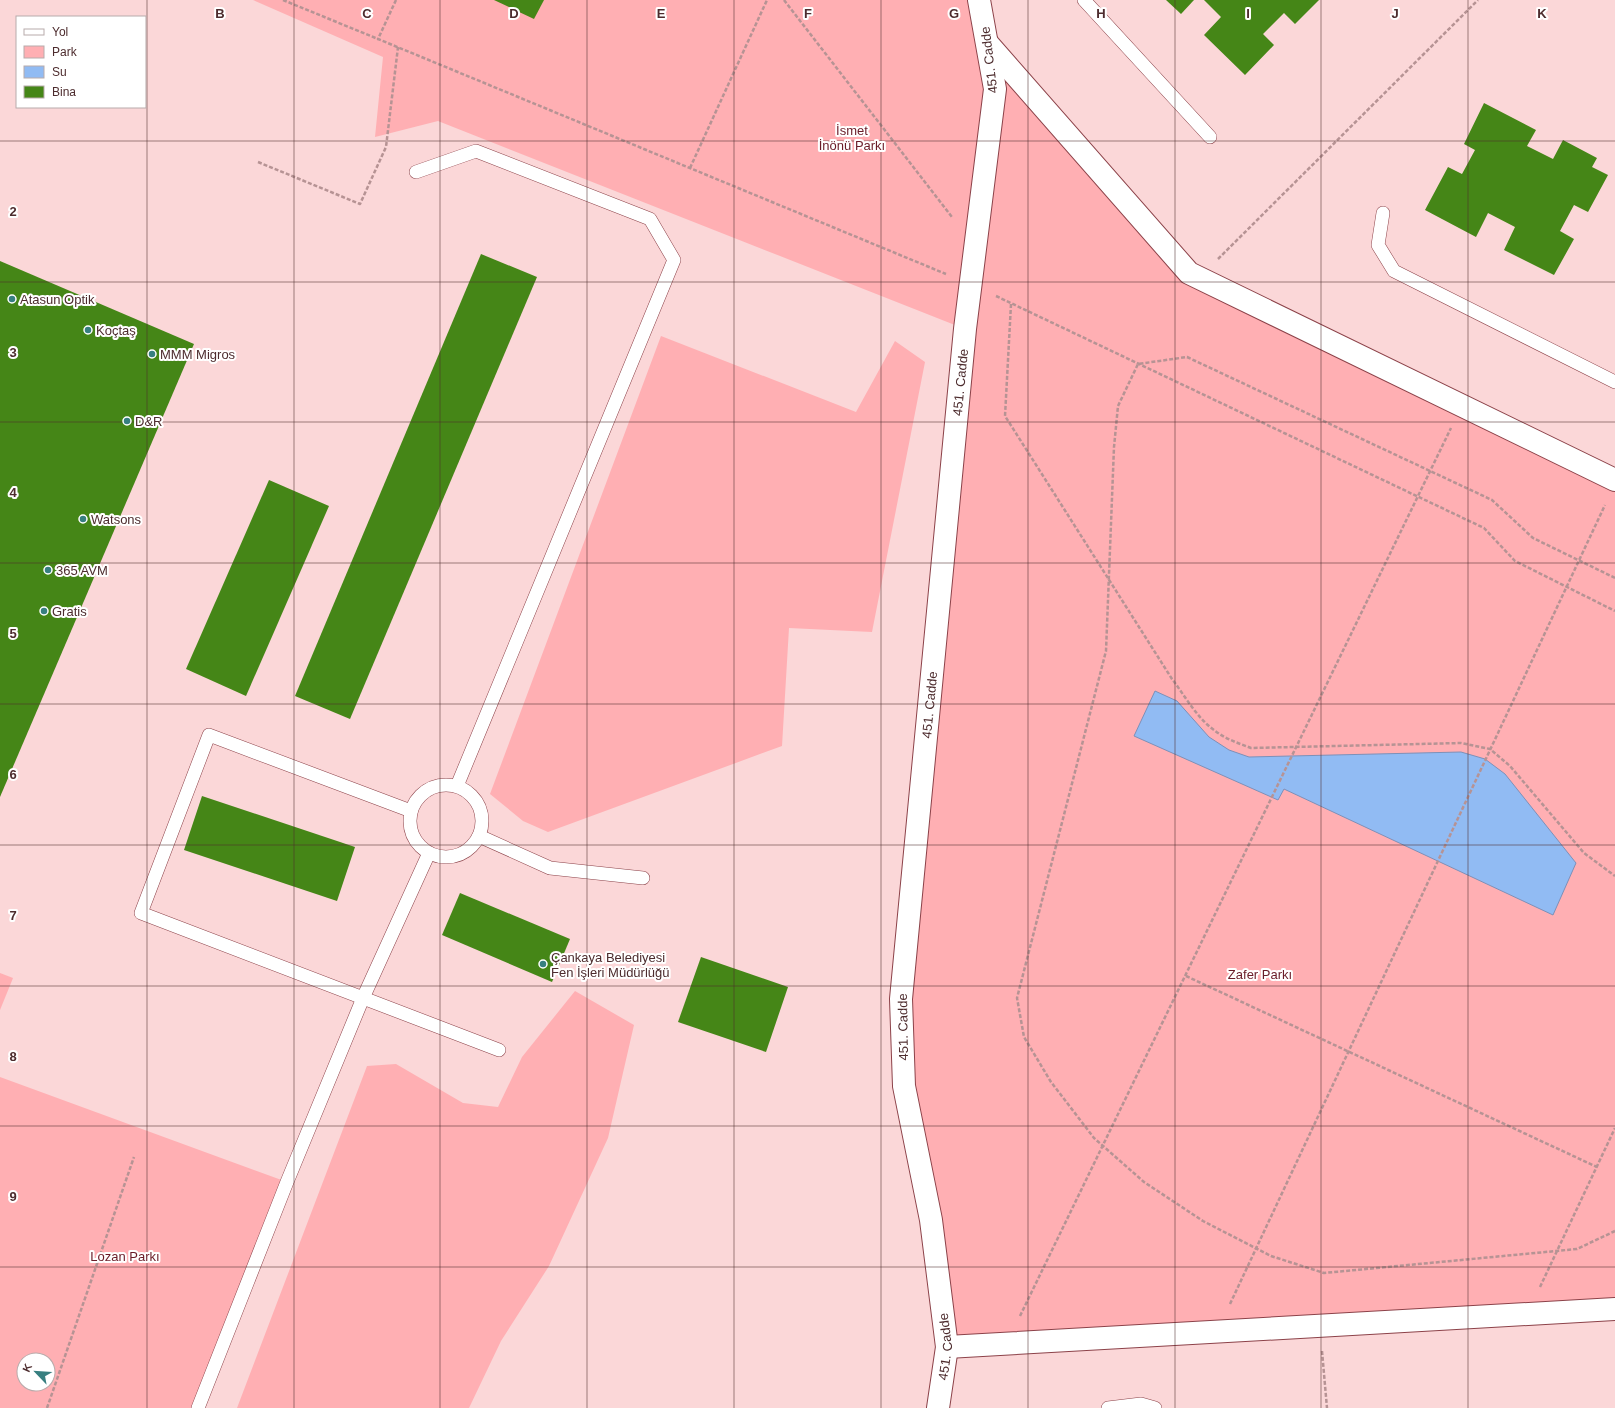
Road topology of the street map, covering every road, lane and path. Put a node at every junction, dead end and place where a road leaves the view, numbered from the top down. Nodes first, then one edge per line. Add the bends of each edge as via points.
1 (283, 0) edge
2 (396, 0) edge
3 (767, 0) edge
4 (784, 0) edge
5 (980, 0) edge
6 (1084, 0) edge
7 (1478, 0) edge
8 (378, 39) junction
9 (988, 44) junction
10 (398, 47) junction
11 (1210, 137) dead end
12 (258, 162) dead end
13 (690, 168) junction
14 (416, 172) dead end
15 (1383, 212) dead end
16 (976, 247) junction
17 (1200, 278) junction
18 (971, 284) junction
19 (1012, 304) junction
20 (1138, 364) junction
21 (1615, 382) edge
22 (1463, 406) junction
23 (1430, 471) junction
24 (1615, 480) edge
25 (1418, 497) junction
26 (1605, 504) dead end
27 (1578, 561) junction
28 (1615, 578) edge
29 (1109, 579) junction
30 (1566, 587) junction
31 (1615, 611) edge
32 (1297, 747) junction
33 (1490, 748) junction
34 (457, 786) junction
35 (411, 811) junction
36 (479, 836) junction
37 (429, 853) junction
38 (1615, 876) edge
39 (643, 878) dead end
40 (1186, 976) junction
41 (363, 998) junction
42 (499, 1050) dead end
43 (1348, 1051) junction
44 (1615, 1128) edge
45 (1103, 1146) junction
46 (134, 1157) dead end
47 (1597, 1167) junction
48 (1615, 1231) edge
49 (1256, 1249) junction
50 (1557, 1251) junction
51 (1615, 1309) edge
52 (1527, 1314) junction
53 (1320, 1326) junction
54 (1217, 1332) junction
55 (1007, 1344) junction
56 (948, 1347) junction
57 (47, 1408) edge
58 (198, 1408) edge
59 (938, 1408) edge
60 (1108, 1408) edge
61 (1155, 1408) edge
62 (1327, 1408) edge

1 - 8 path
2 - 8 path
3 - 13 path
4 - 16 path
5 - 9 street, 451. Cadde
6 - 11 lane
7 - 17 path
8 - 10 path
9 - 16 street, 451. Cadde via 995,89
9 - 17 street via 1189,273
10 - 12 path via 386,147 360,204
10 - 13 path
13 - 18 path
14 - 34 lane via 476,151 650,219 674,260
15 - 21 lane via 1378,245 1394,271
16 - 18 street, 451. Cadde
17 - 22 street
18 - 19 path
18 - 56 street, 451. Cadde via 901,999 904,1086 931,1220
19 - 20 path
19 - 29 path via 1005,416
20 - 23 path via 1187,357
20 - 25 path
20 - 29 path via 1118,406
22 - 23 path
22 - 24 street
23 - 25 path
23 - 27 path via 1492,500 1532,538
25 - 30 path via 1484,528 1515,561
25 - 32 path
26 - 27 path
27 - 28 path
27 - 30 path
29 - 32 path via 1172,679 1213,730 1251,748
29 - 45 path via 1106,651 1017,998 1024,1037 1051,1082
30 - 31 path
30 - 33 path
32 - 33 path via 1461,742
32 - 40 path
33 - 38 path via 1510,766 1584,853
33 - 43 path
34 - 35 lane via 446,784 426,790
34 - 36 lane via 467,790 480,808 483,819
35 - 37 lane via 410,828 414,838
35 - 41 lane via 209,735 141,913
36 - 37 lane via 470,848 461,854 450,857
36 - 39 lane via 550,868
37 - 41 lane
40 - 43 path
40 - 45 path
41 - 42 lane
41 - 58 lane
43 - 47 path
43 - 49 path
44 - 47 path
45 - 49 path via 1144,1182 1203,1222
45 - 55 path
46 - 57 path
47 - 50 path
48 - 50 path via 1577,1249
49 - 50 path via 1324,1273
49 - 54 path
50 - 52 path
51 - 52 street
52 - 53 street
53 - 54 street
53 - 62 path
54 - 55 street
55 - 56 street
56 - 59 street, 451. Cadde
60 - 61 lane via 1140,1404

